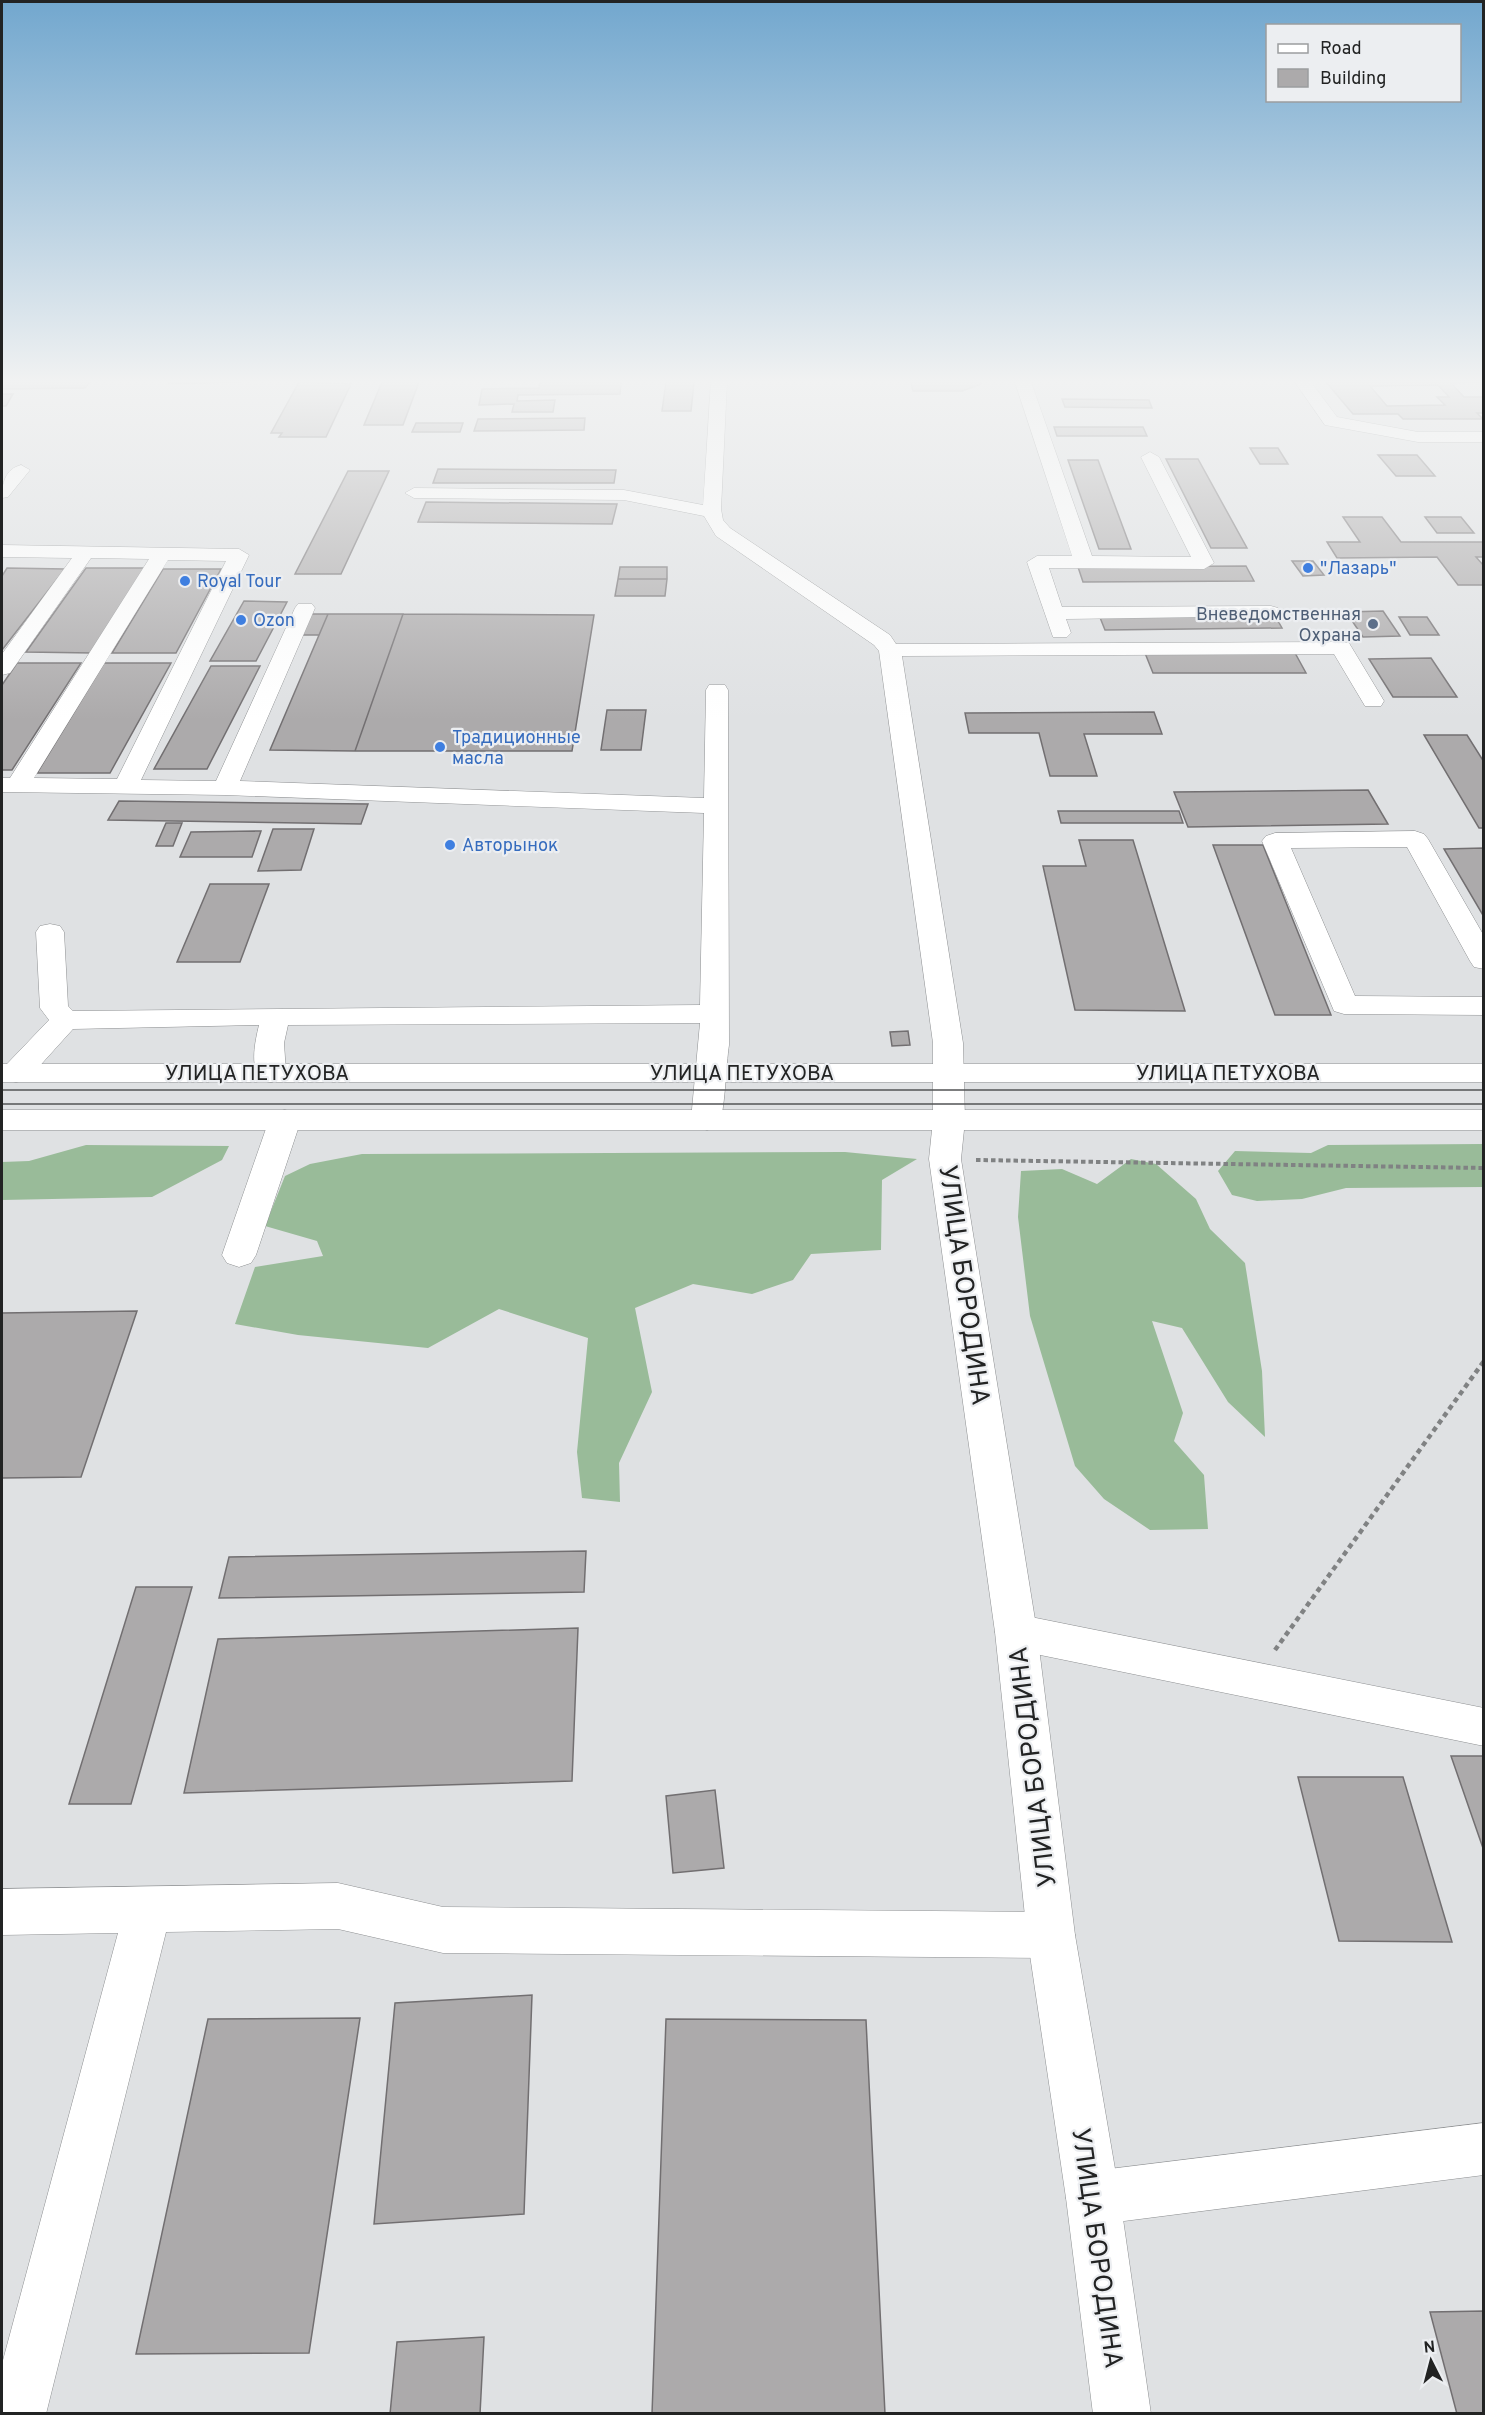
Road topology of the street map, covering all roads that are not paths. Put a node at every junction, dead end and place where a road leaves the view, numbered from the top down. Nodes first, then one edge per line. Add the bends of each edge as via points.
1 (592, 495) edge
2 (714, 495) edge
3 (1061, 495) edge
4 (1169, 495) edge
5 (713, 512) junction
6 (2, 551) edge
7 (86, 552) junction
8 (162, 554) junction
9 (1084, 562) junction
10 (305, 608) dead end
11 (1271, 612) dead end
12 (1053, 613) junction
13 (890, 650) junction
14 (1065, 650) junction
15 (2, 668) edge
16 (717, 690) dead end
17 (1373, 701) dead end
18 (10, 785) edge
19 (126, 786) junction
20 (225, 788) junction
21 (716, 806) junction
22 (50, 932) dead end
23 (1484, 961) edge
24 (1484, 1006) edge
25 (714, 1014) junction
26 (276, 1016) junction
27 (65, 1020) junction
28 (709, 1072) junction
29 (947, 1072) junction
30 (9, 1073) edge
31 (271, 1073) junction
32 (1484, 1073) edge
33 (2, 1120) edge
34 (285, 1120) junction
35 (707, 1120) junction
36 (1484, 1120) edge
37 (947, 1140) junction
38 (239, 1255) dead end
39 (1016, 1632) junction
40 (1484, 1727) edge
41 (148, 1909) junction
42 (2, 1912) edge
43 (1051, 1935) junction
44 (1484, 2149) edge
45 (1093, 2198) junction
46 (17, 2414) edge
47 (1122, 2414) edge

1 - 5 main road via 624,495
2 - 5 main road
3 - 9 main road
4 - 9 main road via 1204,562
5 - 13 main road via 723,532 882,640
6 - 7 main road
7 - 8 main road
7 - 15 main road
8 - 18 main road
8 - 19 main road via 239,555
9 - 12 main road via 1037,561
10 - 20 main road
11 - 12 main road
12 - 14 main road
13 - 14 main road
13 - 29 main road, УЛИЦА БОРОДИНА via 948,1043
14 - 17 main road via 1341,648
16 - 21 main road
18 - 19 main road
19 - 20 main road
20 - 21 main road
21 - 25 main road
22 - 27 main road via 54,1008
23 - 24 main road via 1415,839 1275,841 1344,1005
25 - 26 main road
25 - 28 main road
26 - 27 main road
26 - 31 main road via 269,1043
27 - 30 main road
28 - 29 main road, УЛИЦА ПЕТУХОВА
28 - 31 main road, УЛИЦА ПЕТУХОВА
28 - 35 main road
29 - 32 main road, УЛИЦА ПЕТУХОВА
29 - 37 main road, УЛИЦА БОРОДИНА
30 - 31 main road, УЛИЦА ПЕТУХОВА
33 - 34 main road
34 - 35 main road
34 - 38 main road
35 - 37 main road
36 - 37 main road
37 - 39 main road, УЛИЦА БОРОДИНА
39 - 40 main road
39 - 43 main road, УЛИЦА БОРОДИНА
41 - 42 main road
41 - 43 main road via 338,1906 443,1930
41 - 46 main road
43 - 45 main road, УЛИЦА БОРОДИНА
44 - 45 main road
45 - 47 main road, УЛИЦА БОРОДИНА

